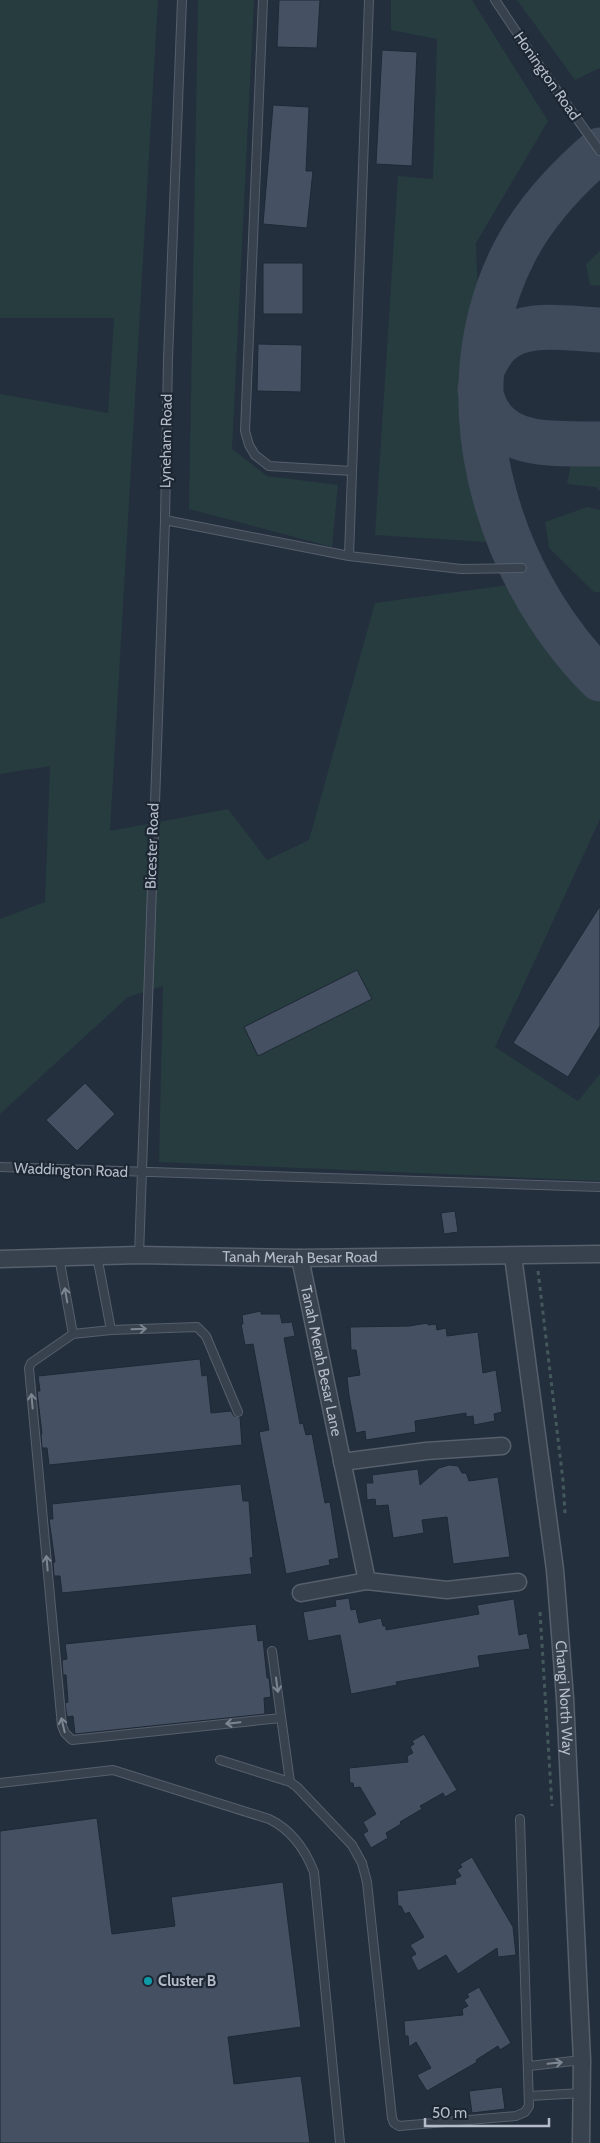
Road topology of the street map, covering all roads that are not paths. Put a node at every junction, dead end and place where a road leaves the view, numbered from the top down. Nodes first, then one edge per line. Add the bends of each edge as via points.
1 (182, 0) edge
2 (262, 0) edge
3 (369, 0) edge
4 (496, 0) edge
5 (600, 150) edge
6 (352, 470) junction
7 (164, 520) junction
8 (349, 556) junction
9 (522, 568) dead end
10 (0, 1167) edge
11 (141, 1173) junction
12 (600, 1187) edge
13 (600, 1254) edge
14 (139, 1255) junction
15 (97, 1256) junction
16 (513, 1256) junction
17 (60, 1257) junction
18 (300, 1258) junction
19 (0, 1259) edge
20 (111, 1330) junction
21 (73, 1334) junction
22 (238, 1412) dead end
23 (502, 1446) dead end
24 (342, 1462) junction
25 (367, 1581) junction
26 (518, 1582) dead end
27 (301, 1593) dead end
28 (272, 1651) dead end
29 (281, 1718) junction
30 (220, 1760) dead end
31 (290, 1782) junction
32 (0, 1783) edge
33 (520, 1819) dead end
34 (582, 2060) junction
35 (529, 2066) junction
36 (582, 2093) junction
37 (530, 2096) junction
38 (340, 2143) edge
39 (582, 2143) edge

1 - 7 lane, Lyneham Road
2 - 6 lane via 245,431 255,455 269,466
3 - 6 lane
4 - 5 lane, Honington Road
6 - 8 lane
7 - 8 lane
7 - 11 lane, Bicester Road
8 - 9 lane via 461,569
10 - 11 lane, Waddington Road
11 - 12 lane, Waddington Road
11 - 14 lane, Bicester Road
13 - 16 street, Tanah Merah Besar Road
14 - 15 street, Tanah Merah Besar Road
14 - 18 street, Tanah Merah Besar Road
15 - 17 street, Tanah Merah Besar Road
15 - 20 lane
16 - 18 street, Tanah Merah Besar Road
16 - 34 street, Changi North Way via 556,1570
17 - 19 street, Tanah Merah Besar Road
21 -> 17 lane
18 - 24 street, Tanah Merah Besar Lane
20 - 21 lane
20 -> 22 lane via 197,1327 206,1336
29 -> 21 lane via 72,1740 65,1733 29,1368 35,1359
23 - 24 street
24 - 25 street, Tanah Merah Besar Lane
25 - 26 street via 447,1590
25 - 27 street
28 -> 29 lane
29 - 31 lane
30 - 31 lane
31 - 37 lane via 352,1845 362,1864 367,1882 394,2123 399,2126 516,2116 525,2112
32 - 38 lane via 113,1770 269,1818 284,1826 308,1856 314,1872
33 - 35 lane
35 -> 34 lane
34 - 36 street, Changi North Way
35 - 37 lane
36 - 37 lane
36 - 39 street, Changi North Way

